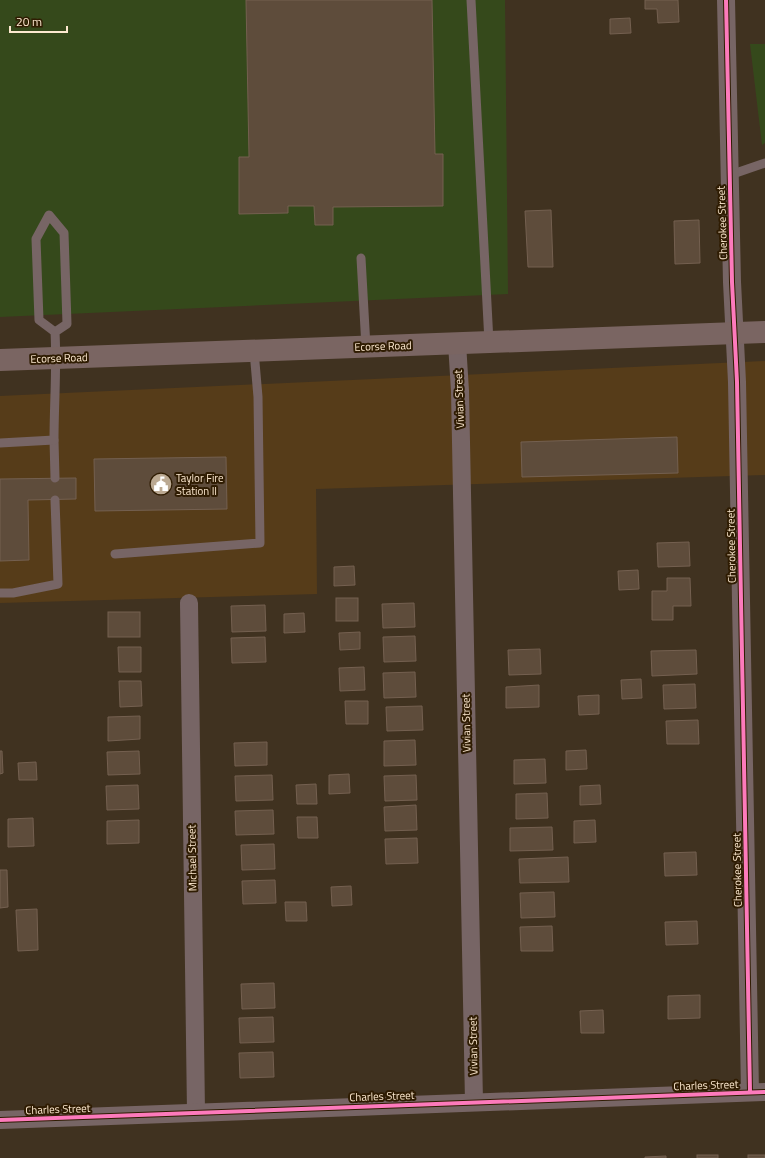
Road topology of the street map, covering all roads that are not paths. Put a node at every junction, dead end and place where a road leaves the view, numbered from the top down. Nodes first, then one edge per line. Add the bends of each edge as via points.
1 (471, 0) edge
2 (726, 0) edge
3 (765, 163) edge
4 (730, 175) junction
5 (361, 258) dead end
6 (55, 332) junction
7 (765, 332) edge
8 (735, 334) junction
9 (489, 342) junction
10 (457, 343) junction
11 (366, 347) junction
12 (254, 351) junction
13 (56, 358) junction
14 (0, 360) edge
15 (54, 440) junction
16 (0, 443) edge
17 (55, 478) dead end
18 (56, 500) dead end
19 (115, 554) dead end
20 (0, 593) edge
21 (189, 603) dead end
22 (758, 1092) edge
23 (474, 1102) junction
24 (196, 1112) junction
25 (0, 1120) edge

1 - 9 lane
2 - 4 street, Cherokee Street
3 - 4 lane
4 - 8 street, Cherokee Street
5 - 11 lane
6 - 6 lane via 67,324 64,233 49,215 36,239 39,320
6 - 13 lane
7 - 8 main road, Ecorse Road
8 - 9 main road, Ecorse Road
8 - 22 street, Cherokee Street
9 - 10 main road, Ecorse Road
10 - 11 main road, Ecorse Road
10 - 23 street, Vivian Street
11 - 12 main road, Ecorse Road
12 - 13 main road, Ecorse Road
12 - 19 lane via 258,397 260,543
13 - 14 main road, Ecorse Road
13 - 15 lane
15 - 16 lane
15 - 17 lane
18 - 20 lane via 58,584
21 - 24 street, Michael Street
22 - 23 street, Charles Street
23 - 24 street, Charles Street
24 - 25 street, Charles Street

